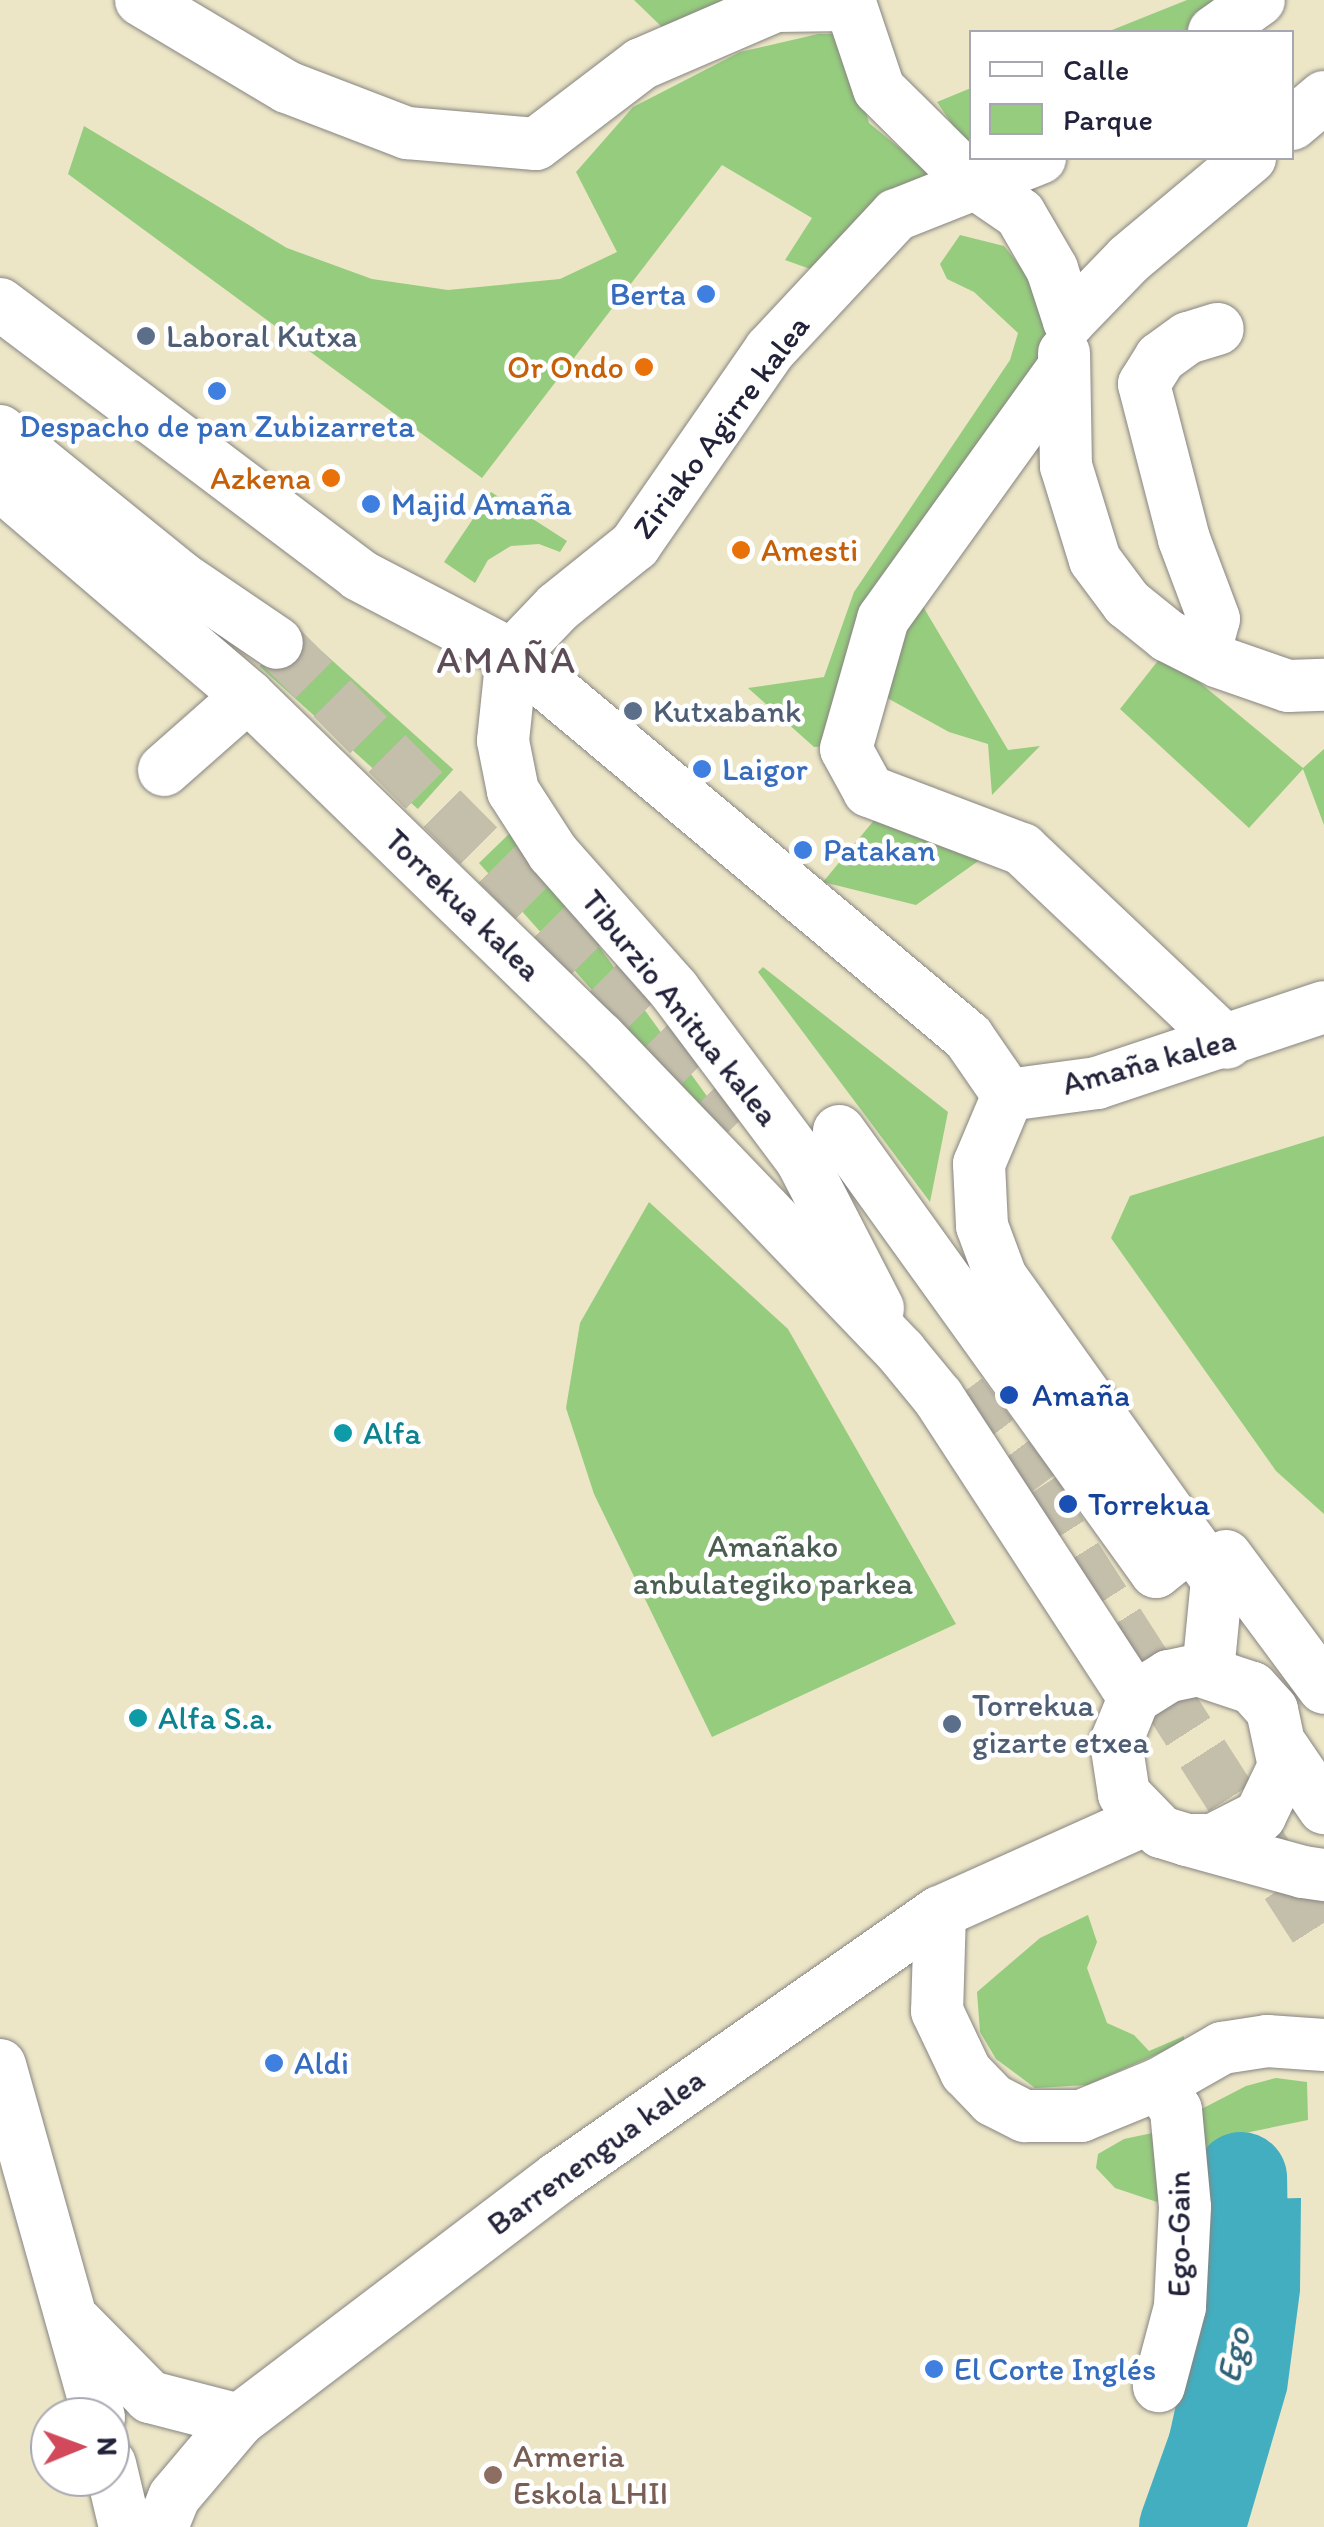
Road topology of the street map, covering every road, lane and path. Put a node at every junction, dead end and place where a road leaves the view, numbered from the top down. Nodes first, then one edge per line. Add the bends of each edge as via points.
1 (141, 0) edge
2 (1259, 0) edge
3 (849, 2) edge
4 (1217, 30) edge
5 (1324, 97) edge
6 (1294, 122) edge
7 (1037, 160) edge
8 (1248, 160) edge
9 (972, 181) junction
10 (0, 304) edge
11 (1218, 329) dead end
12 (1067, 344) junction
13 (0, 430) edge
14 (0, 484) edge
15 (277, 643) tunnel mouth
16 (1205, 652) junction
17 (512, 655) junction
18 (1324, 685) edge
19 (248, 696) junction
20 (164, 770) dead end
21 (1324, 1007) edge
22 (1226, 1043) junction
23 (1008, 1095) junction
24 (839, 1131) dead end
25 (900, 1352) junction
26 (1209, 1550) junction
27 (1208, 1672) junction
28 (1324, 1688) edge
29 (1134, 1698) junction
30 (1283, 1748) junction
31 (1324, 1808) edge
32 (1166, 1830) junction
33 (1324, 1875) edge
34 (940, 1912) junction
35 (1303, 2050) edge
36 (0, 2065) edge
37 (1168, 2097) junction
38 (76, 2322) junction
39 (1159, 2386) dead end
40 (94, 2397) edge
41 (239, 2420) junction
42 (118, 2497) edge
43 (126, 2527) edge
44 (162, 2527) edge

1 - 3 street via 288,87 407,132 536,144 641,64 775,6
2 - 4 street
3 - 9 street via 879,89
5 - 6 street
7 - 9 street, Ziriako Agirre kalea
8 - 12 street via 1129,259
9 - 12 street via 1020,214 1052,269
9 - 17 street, Ziriako Agirre kalea via 896,214 770,350 635,545 558,607
10 - 17 street via 359,575
11 - 16 street via 1188,338 1160,358 1144,384 1184,539 1214,619
12 - 16 street via 1066,466 1095,560 1127,602 1168,636
12 - 22 street via 884,620 846,749 869,791 1022,849
13 - 15 street via 180,577
14 - 19 street, Torrekua kalea
16 - 18 street via 1288,686
17 - 23 street via 968,1037
17 - 25 street, Tiburzio Anitua kalea via 503,741 512,791 553,853 674,990 801,1159
19 - 20 street
19 - 25 street, Torrekua kalea via 600,1038
21 - 22 street, Amaña kalea
22 - 23 street, Amaña kalea via 1096,1083
23 - 26 street via 980,1164 982,1226 1001,1276
24 - 26 street via 1156,1572
25 - 29 street via 938,1397
26 - 27 street via 1217,1580
26 - 28 street
27 - 29 street via 1169,1676
27 - 30 street via 1252,1688 1272,1710
29 - 32 street via 1116,1742 1116,1768 1124,1794
30 - 31 street
30 - 32 street via 1276,1794 1260,1816 1213,1840
32 - 33 street
32 - 34 street, Barrenengua kalea
34 - 37 street via 937,2012 966,2072 993,2100 1026,2116 1081,2116
34 - 41 street, Barrenengua kalea via 532,2197
35 - 37 street via 1222,2048
36 - 38 street
37 - 39 street, Ego-Gain via 1184,2207 1180,2307
38 - 40 street
38 - 41 street via 150,2397
41 - 44 street, Barrenengua kalea via 174,2497
42 - 43 street

